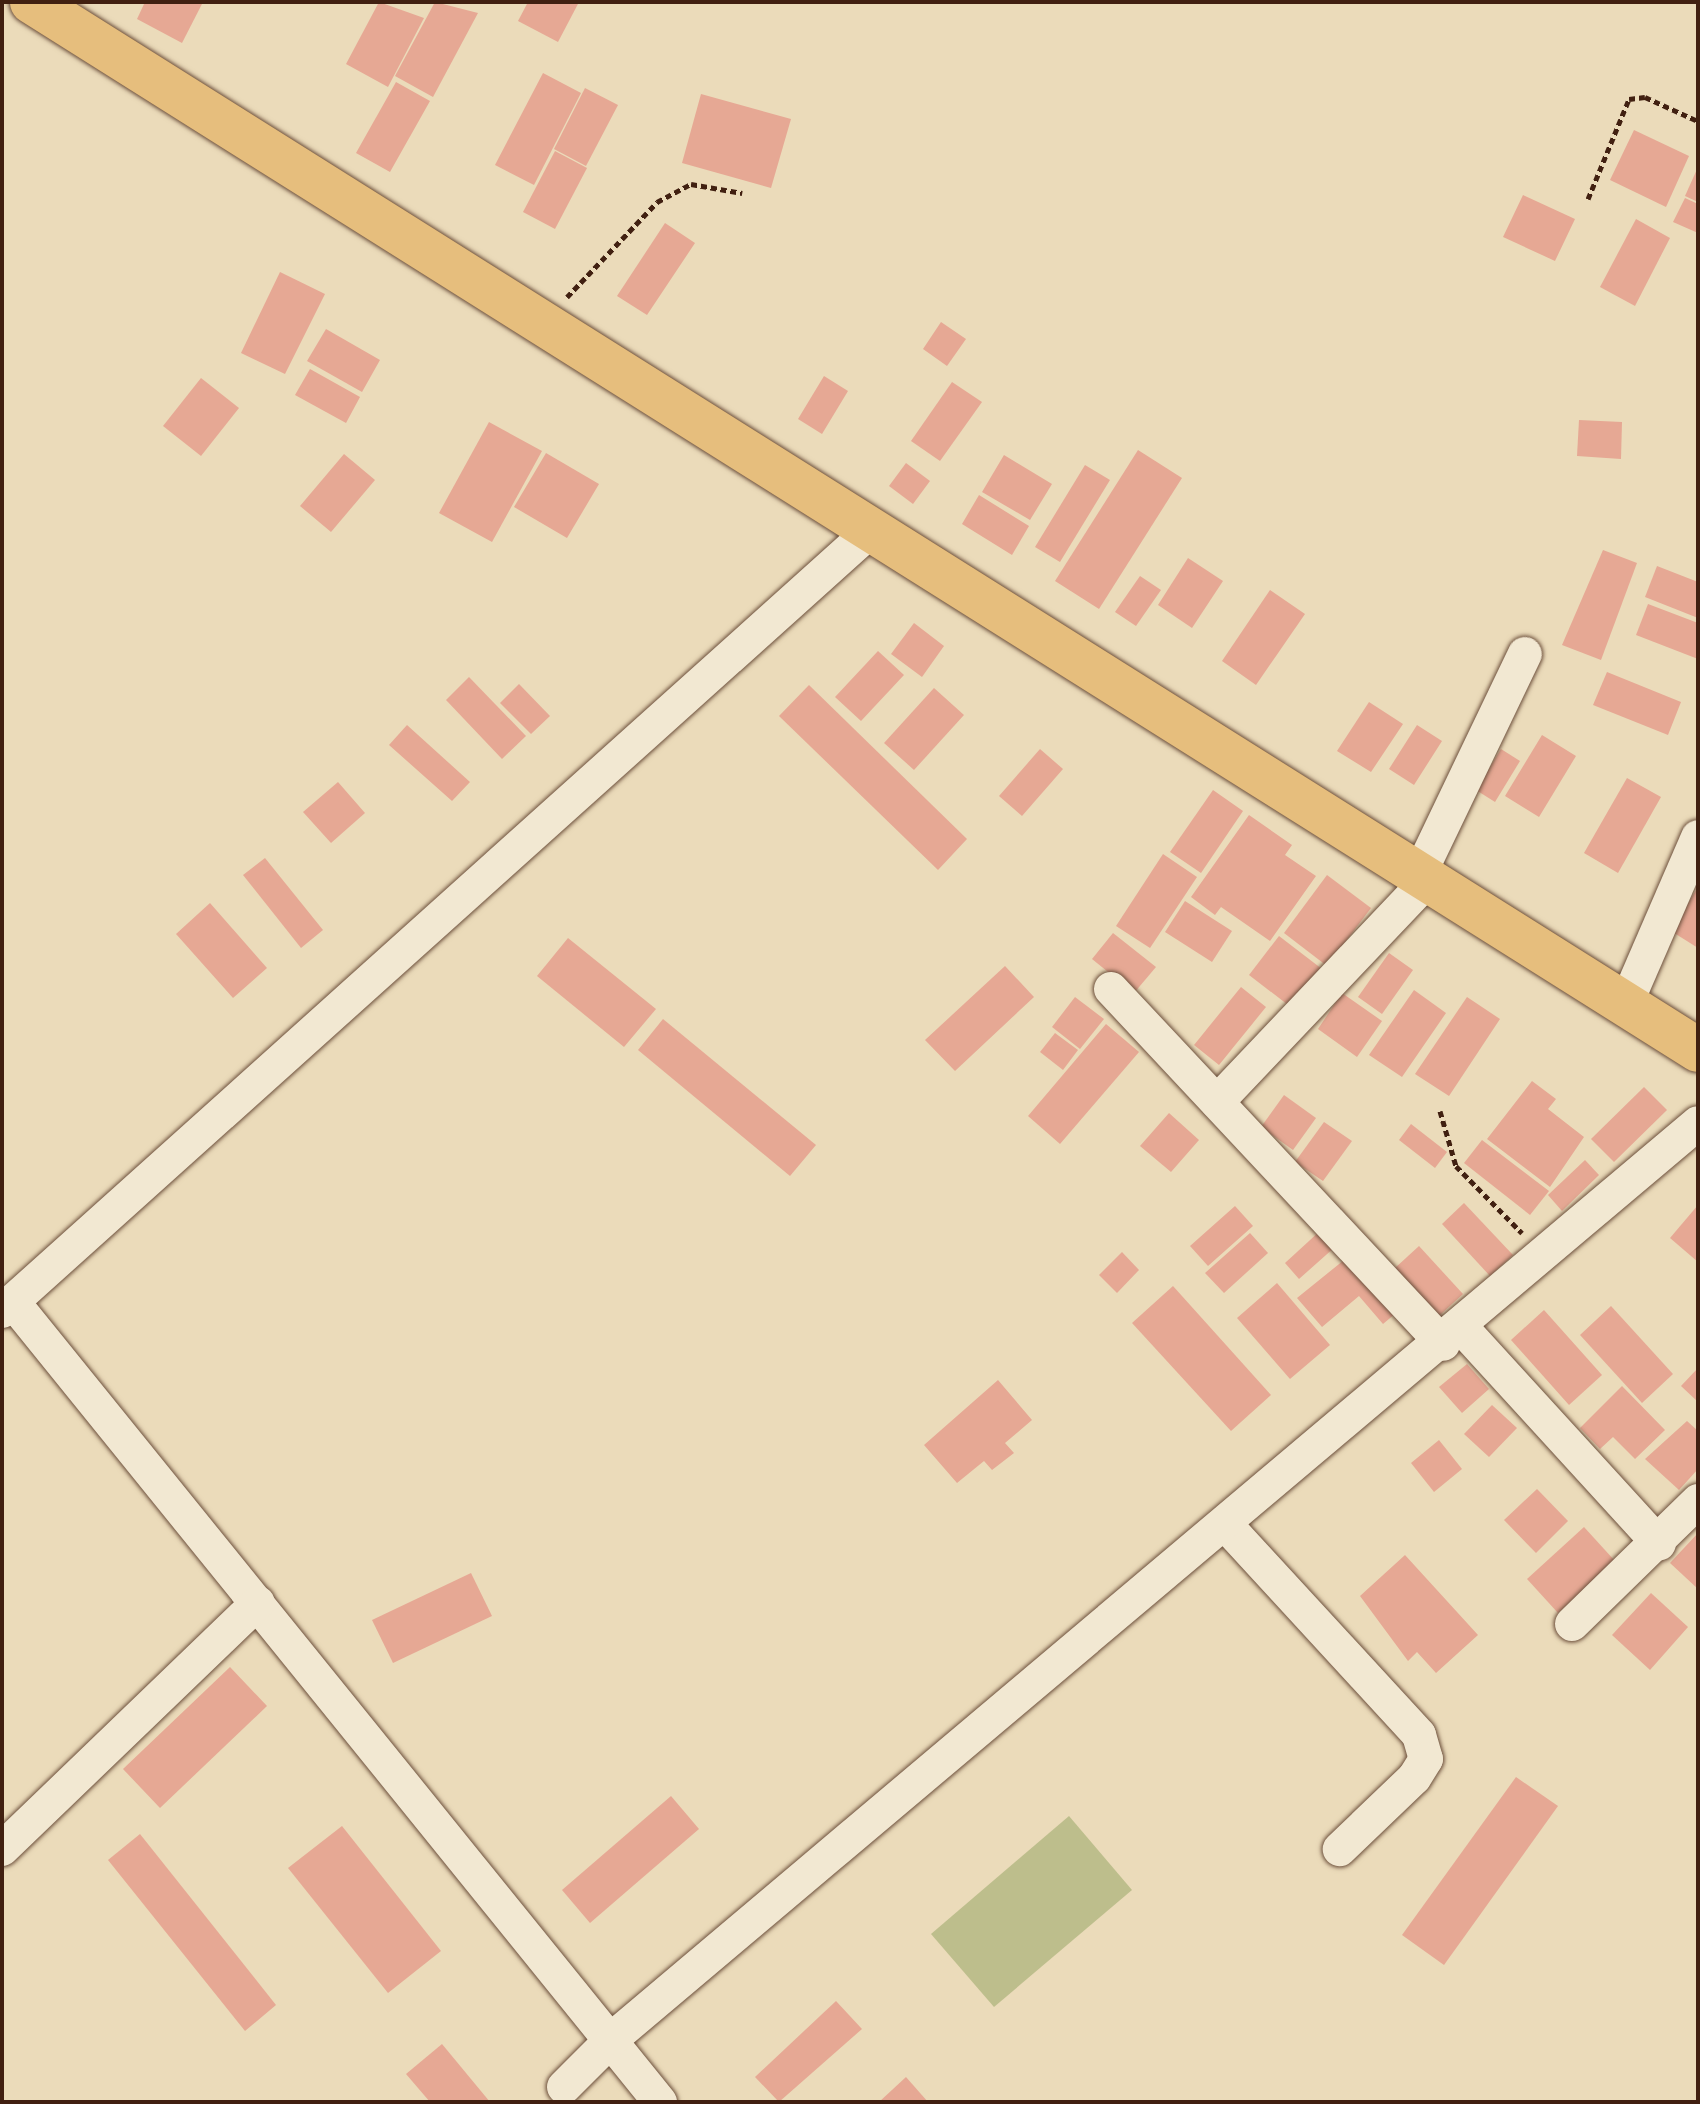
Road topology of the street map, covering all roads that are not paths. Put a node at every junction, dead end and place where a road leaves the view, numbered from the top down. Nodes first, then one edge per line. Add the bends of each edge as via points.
1 (32, 2) edge
2 (875, 527) junction
3 (1525, 654) dead end
4 (1698, 837) edge
5 (1424, 877) junction
6 (1111, 989) dead end
7 (1625, 1006) junction
8 (1698, 1050) edge
9 (1217, 1102) junction
10 (1698, 1123) edge
11 (7, 1307) edge
12 (1452, 1336) junction
13 (1698, 1501) edge
14 (1226, 1525) junction
15 (1659, 1544) junction
16 (258, 1603) junction
17 (1572, 1624) dead end
18 (2, 1849) edge
19 (1340, 1849) dead end
20 (613, 2038) junction
21 (564, 2087) dead end
22 (660, 2102) edge

1 - 2 highway
2 - 5 highway
2 - 11 street
3 - 5 street
4 - 7 street
5 - 7 highway
5 - 9 street
6 - 9 street
7 - 8 highway
9 - 12 street
10 - 12 street
11 - 16 street
12 - 14 street
12 - 15 street
13 - 15 street
14 - 19 street via 1419,1735 1426,1759 1414,1778
14 - 20 street
15 - 17 street
16 - 18 street
16 - 20 street
20 - 21 street
20 - 22 street

